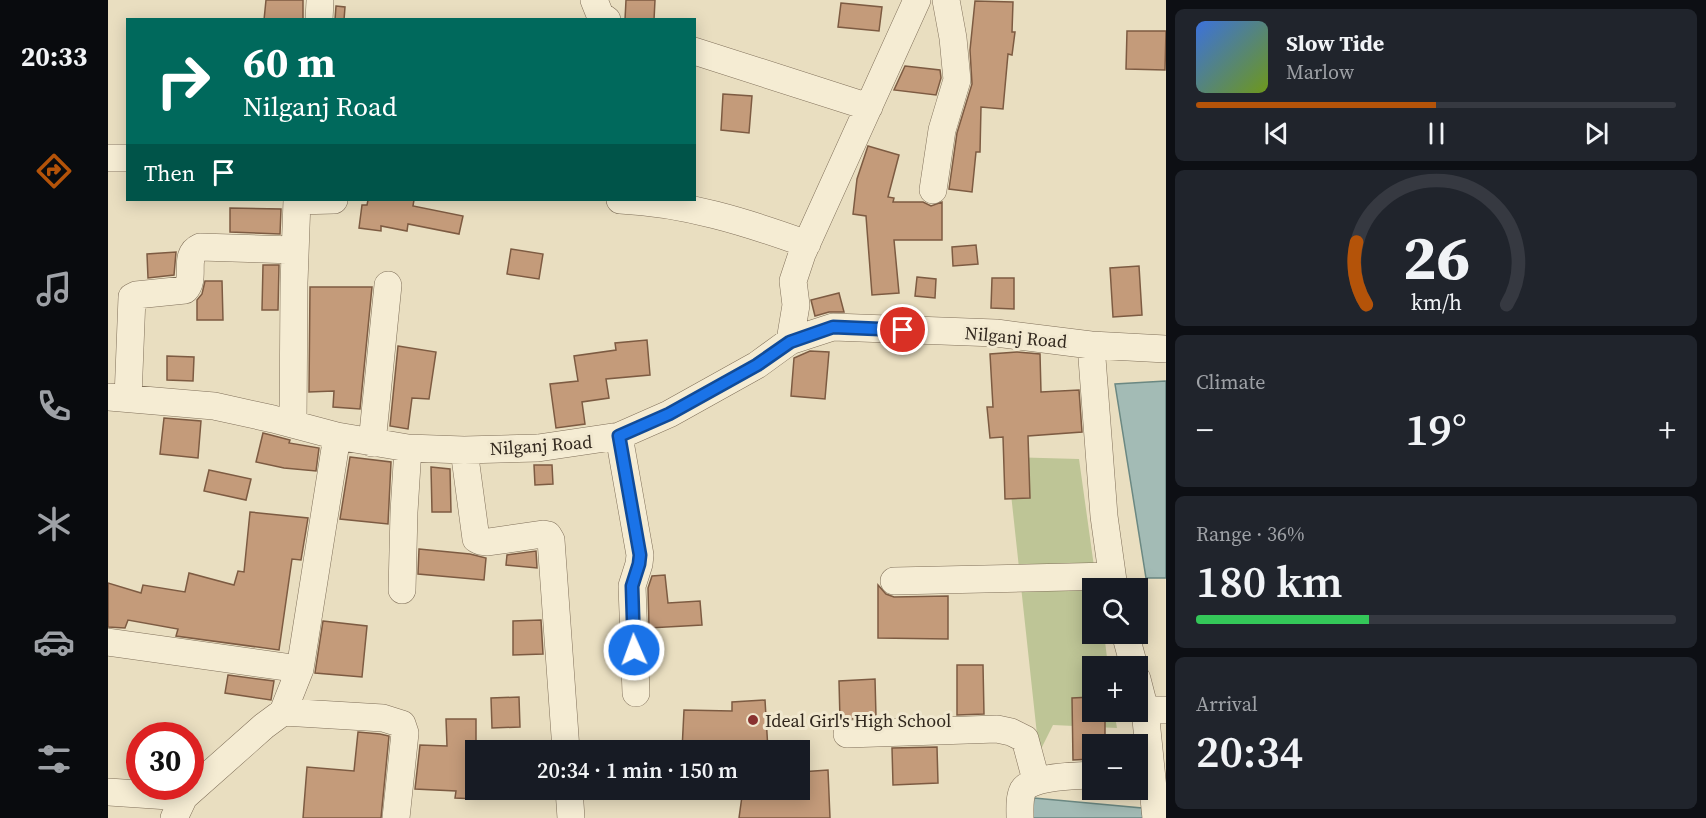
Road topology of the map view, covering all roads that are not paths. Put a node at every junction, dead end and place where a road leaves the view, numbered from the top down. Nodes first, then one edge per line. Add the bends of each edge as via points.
1 (594, 0) edge
2 (917, 0) edge
3 (946, 0) edge
4 (320, 1) edge
5 (319, 18) edge
6 (604, 18) edge
7 (696, 52) edge
8 (869, 107) junction
9 (108, 158) edge
10 (126, 158) edge
11 (933, 190) dead end
12 (297, 201) edge
13 (651, 201) edge
14 (807, 244) junction
15 (295, 250) junction
16 (388, 285) dead end
17 (790, 342) junction
18 (1091, 345) junction
19 (1166, 349) edge
20 (118, 398) edge
21 (293, 424) junction
22 (337, 436) junction
23 (619, 436) junction
24 (372, 443) junction
25 (408, 448) junction
26 (464, 450) junction
27 (1112, 578) edge
28 (894, 581) dead end
29 (1082, 582) edge
30 (402, 590) dead end
31 (108, 642) edge
32 (300, 669) junction
33 (636, 693) dead end
34 (1148, 697) edge
35 (1156, 710) edge
36 (283, 712) junction
37 (847, 734) dead end
38 (565, 740) edge
39 (1148, 750) edge
40 (1082, 776) edge
41 (1036, 780) junction
42 (1148, 786) edge
43 (108, 792) edge
44 (570, 800) edge
45 (179, 807) edge
46 (396, 818) edge
47 (571, 818) edge
48 (1020, 818) edge
49 (1156, 818) edge

1 - 6 street
2 - 8 street
3 - 11 street via 957,80 942,130
4 - 5 street
7 - 8 street
8 - 14 street
9 - 10 street
12 - 15 street
13 - 14 street via 739,220
14 - 17 street via 793,281 796,305
15 - 20 street via 200,247 191,256 189,284 184,290 132,297
15 - 21 street
16 - 24 street
17 - 18 street, Nilganj Road via 833,327 996,333
17 - 23 street, Nilganj Road via 669,414
18 - 19 street, Nilganj Road
18 - 27 street
20 - 21 street, Nilganj Road via 214,406
21 - 22 street, Nilganj Road
22 - 24 street, Nilganj Road
22 - 32 street
23 - 26 street, Nilganj Road via 538,448
23 - 33 street via 640,555 632,586
24 - 25 street, Nilganj Road
25 - 26 street, Nilganj Road
25 - 30 street
26 - 38 street via 476,539 488,542 543,534 551,540
28 - 29 street
31 - 32 street
32 - 36 street
34 - 35 street
35 - 39 street
36 - 45 street
36 - 46 street via 383,718 402,724 405,733
37 - 41 street via 997,729 1011,732 1025,739
40 - 41 street
41 - 48 street via 1022,792
42 - 49 street
43 - 45 street
44 - 47 street

